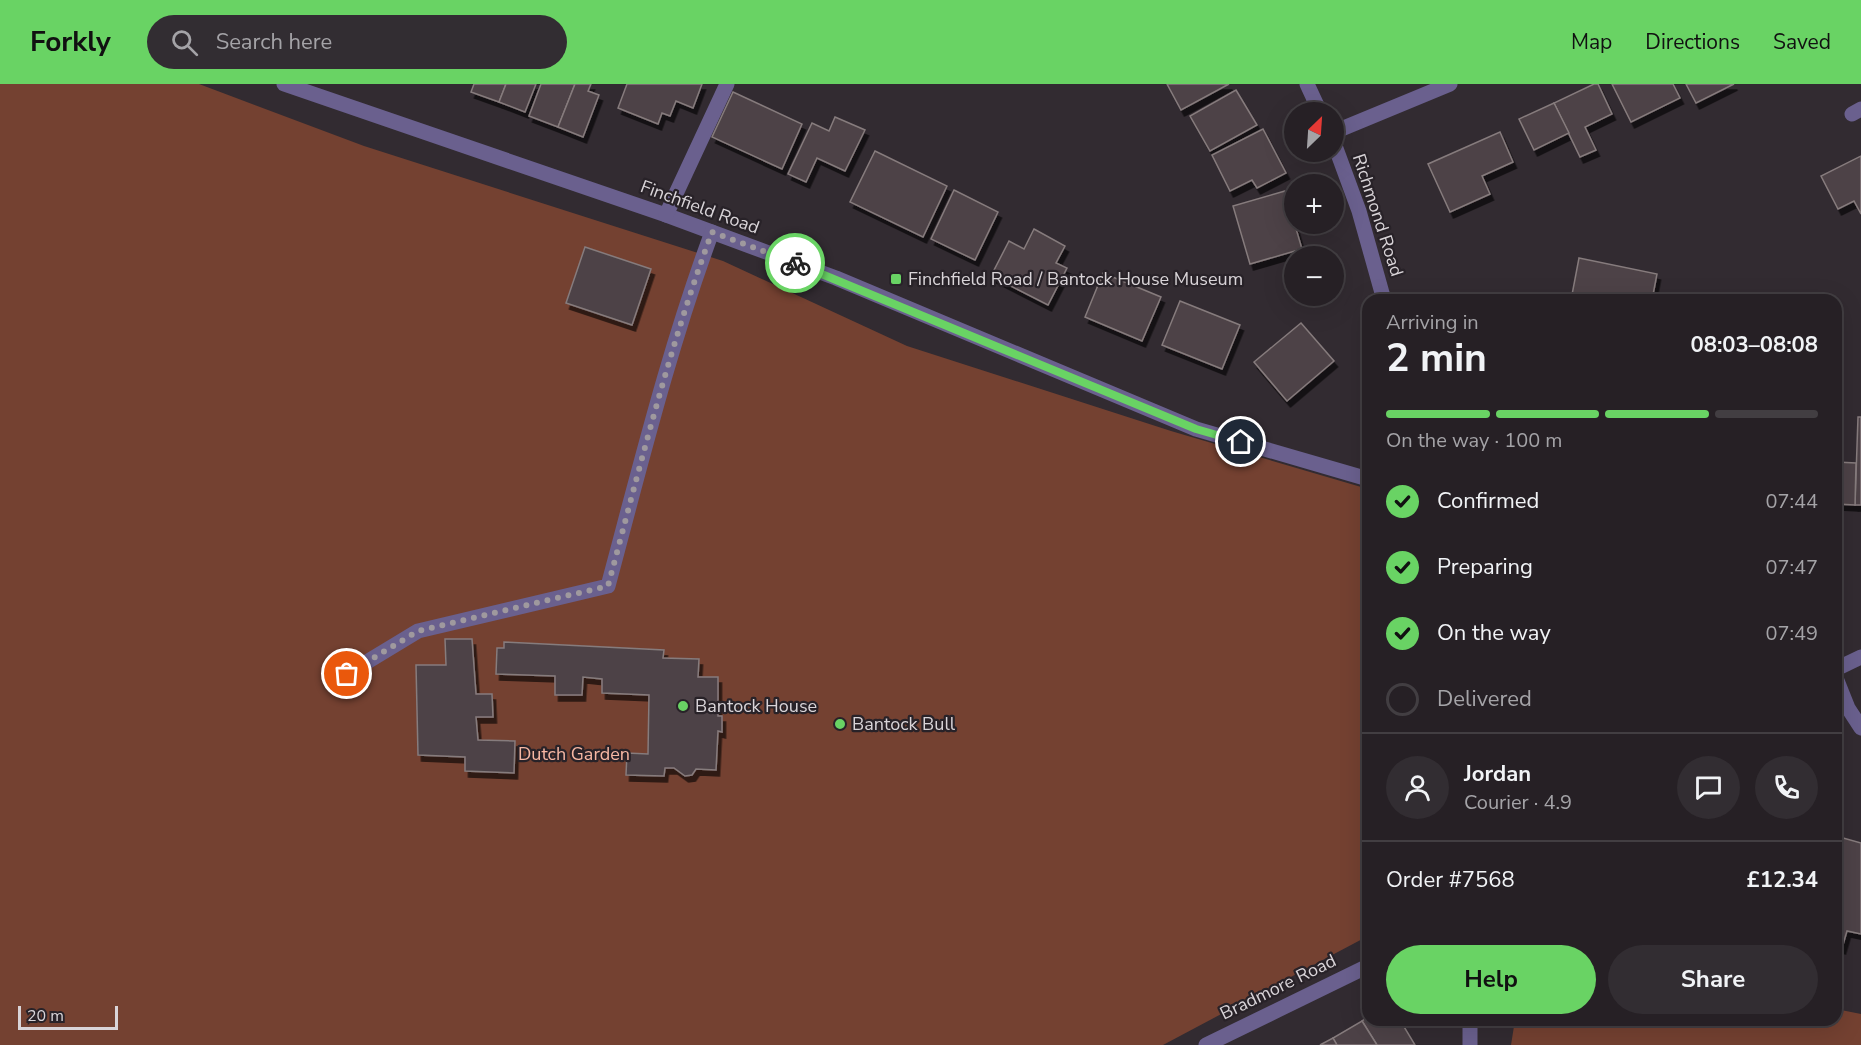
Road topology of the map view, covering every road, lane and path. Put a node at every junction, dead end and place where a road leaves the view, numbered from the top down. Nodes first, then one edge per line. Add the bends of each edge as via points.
1 (284, 84) edge
2 (727, 84) edge
3 (1307, 84) edge
4 (1450, 84) edge
5 (1315, 102) edge
6 (1344, 128) edge
7 (1341, 162) edge
8 (666, 215) junction
9 (712, 232) junction
10 (1382, 294) edge
11 (1362, 477) edge
12 (1861, 657) edge
13 (1842, 666) edge
14 (347, 674) dead end
15 (1842, 693) edge
16 (1861, 728) edge
17 (1362, 969) edge
18 (1470, 1026) edge
19 (1206, 1045) edge
20 (1470, 1045) edge

1 - 8 street, Finchfield Road
2 - 8 street
3 - 5 street
4 - 6 street
7 - 10 street, Richmond Road
8 - 9 street, Finchfield Road
9 - 11 street, Finchfield Road via 836,278 1196,429
9 - 14 street via 654,410 608,586 418,631
12 - 13 street
15 - 16 street
17 - 19 street, Bradmore Road
18 - 20 street

